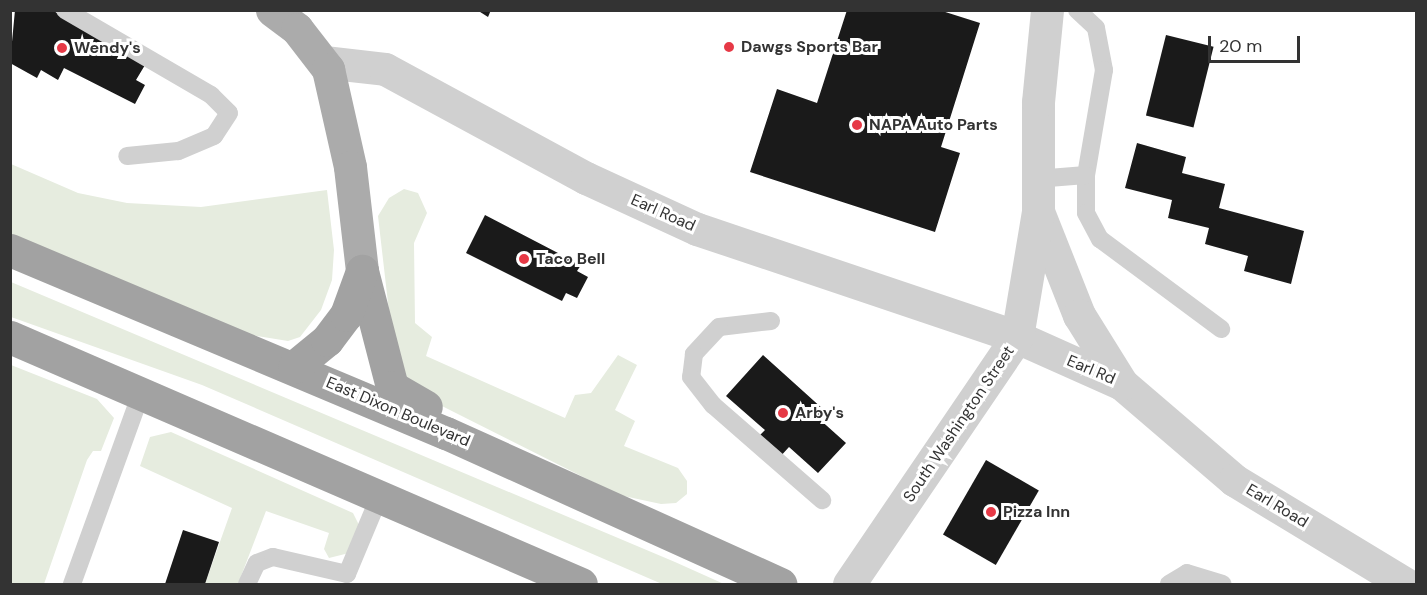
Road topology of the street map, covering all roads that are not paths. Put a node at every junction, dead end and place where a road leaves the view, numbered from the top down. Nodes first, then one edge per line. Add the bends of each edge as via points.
1 (65, 10) edge
2 (272, 10) edge
3 (1047, 10) edge
4 (1077, 10) edge
5 (324, 62) junction
6 (127, 156) dead end
7 (1086, 175) junction
8 (1036, 179) junction
9 (1038, 212) junction
10 (10, 250) edge
11 (362, 271) junction
12 (771, 321) dead end
13 (1221, 329) dead end
14 (10, 337) edge
15 (1017, 337) junction
16 (294, 368) junction
17 (1122, 384) junction
18 (141, 393) junction
19 (1157, 417) joint
20 (446, 433) junction
21 (380, 495) junction
22 (822, 500) dead end
23 (1406, 584) edge
24 (72, 585) edge
25 (247, 585) edge
26 (580, 585) edge
27 (780, 585) edge
28 (849, 585) edge
29 (1169, 585) edge
30 (1222, 585) edge

1 - 6 lane via 211,95 229,113 214,136 178,150
2 - 5 main road via 297,29
3 - 8 street, South Washington Street
4 - 7 lane via 1096,28 1104,70
5 - 11 main road via 350,167
5 - 15 street, Earl Road via 385,69 586,178 697,229
7 - 8 lane
7 - 13 lane via 1086,213 1100,238
8 - 9 street, South Washington Street
9 - 15 street, South Washington Street
9 - 17 street, South Washington Street via 1079,315
10 - 16 highway, East Dixon Boulevard
11 - 16 highway via 346,315 327,340
11 - 20 highway via 392,387 437,413
12 - 22 lane via 719,327 694,354 691,377 713,405
14 - 18 highway
15 - 17 street, Earl Rd
15 - 28 street, South Washington Street
16 - 20 highway, East Dixon Boulevard
17 - 19 street, Earl Rd
18 - 21 highway
18 - 24 lane
19 - 23 street, Earl Road via 1234,480
20 - 27 highway, East Dixon Boulevard
21 - 25 lane via 347,574 273,557 257,563
21 - 26 highway
29 - 30 lane via 1187,573

